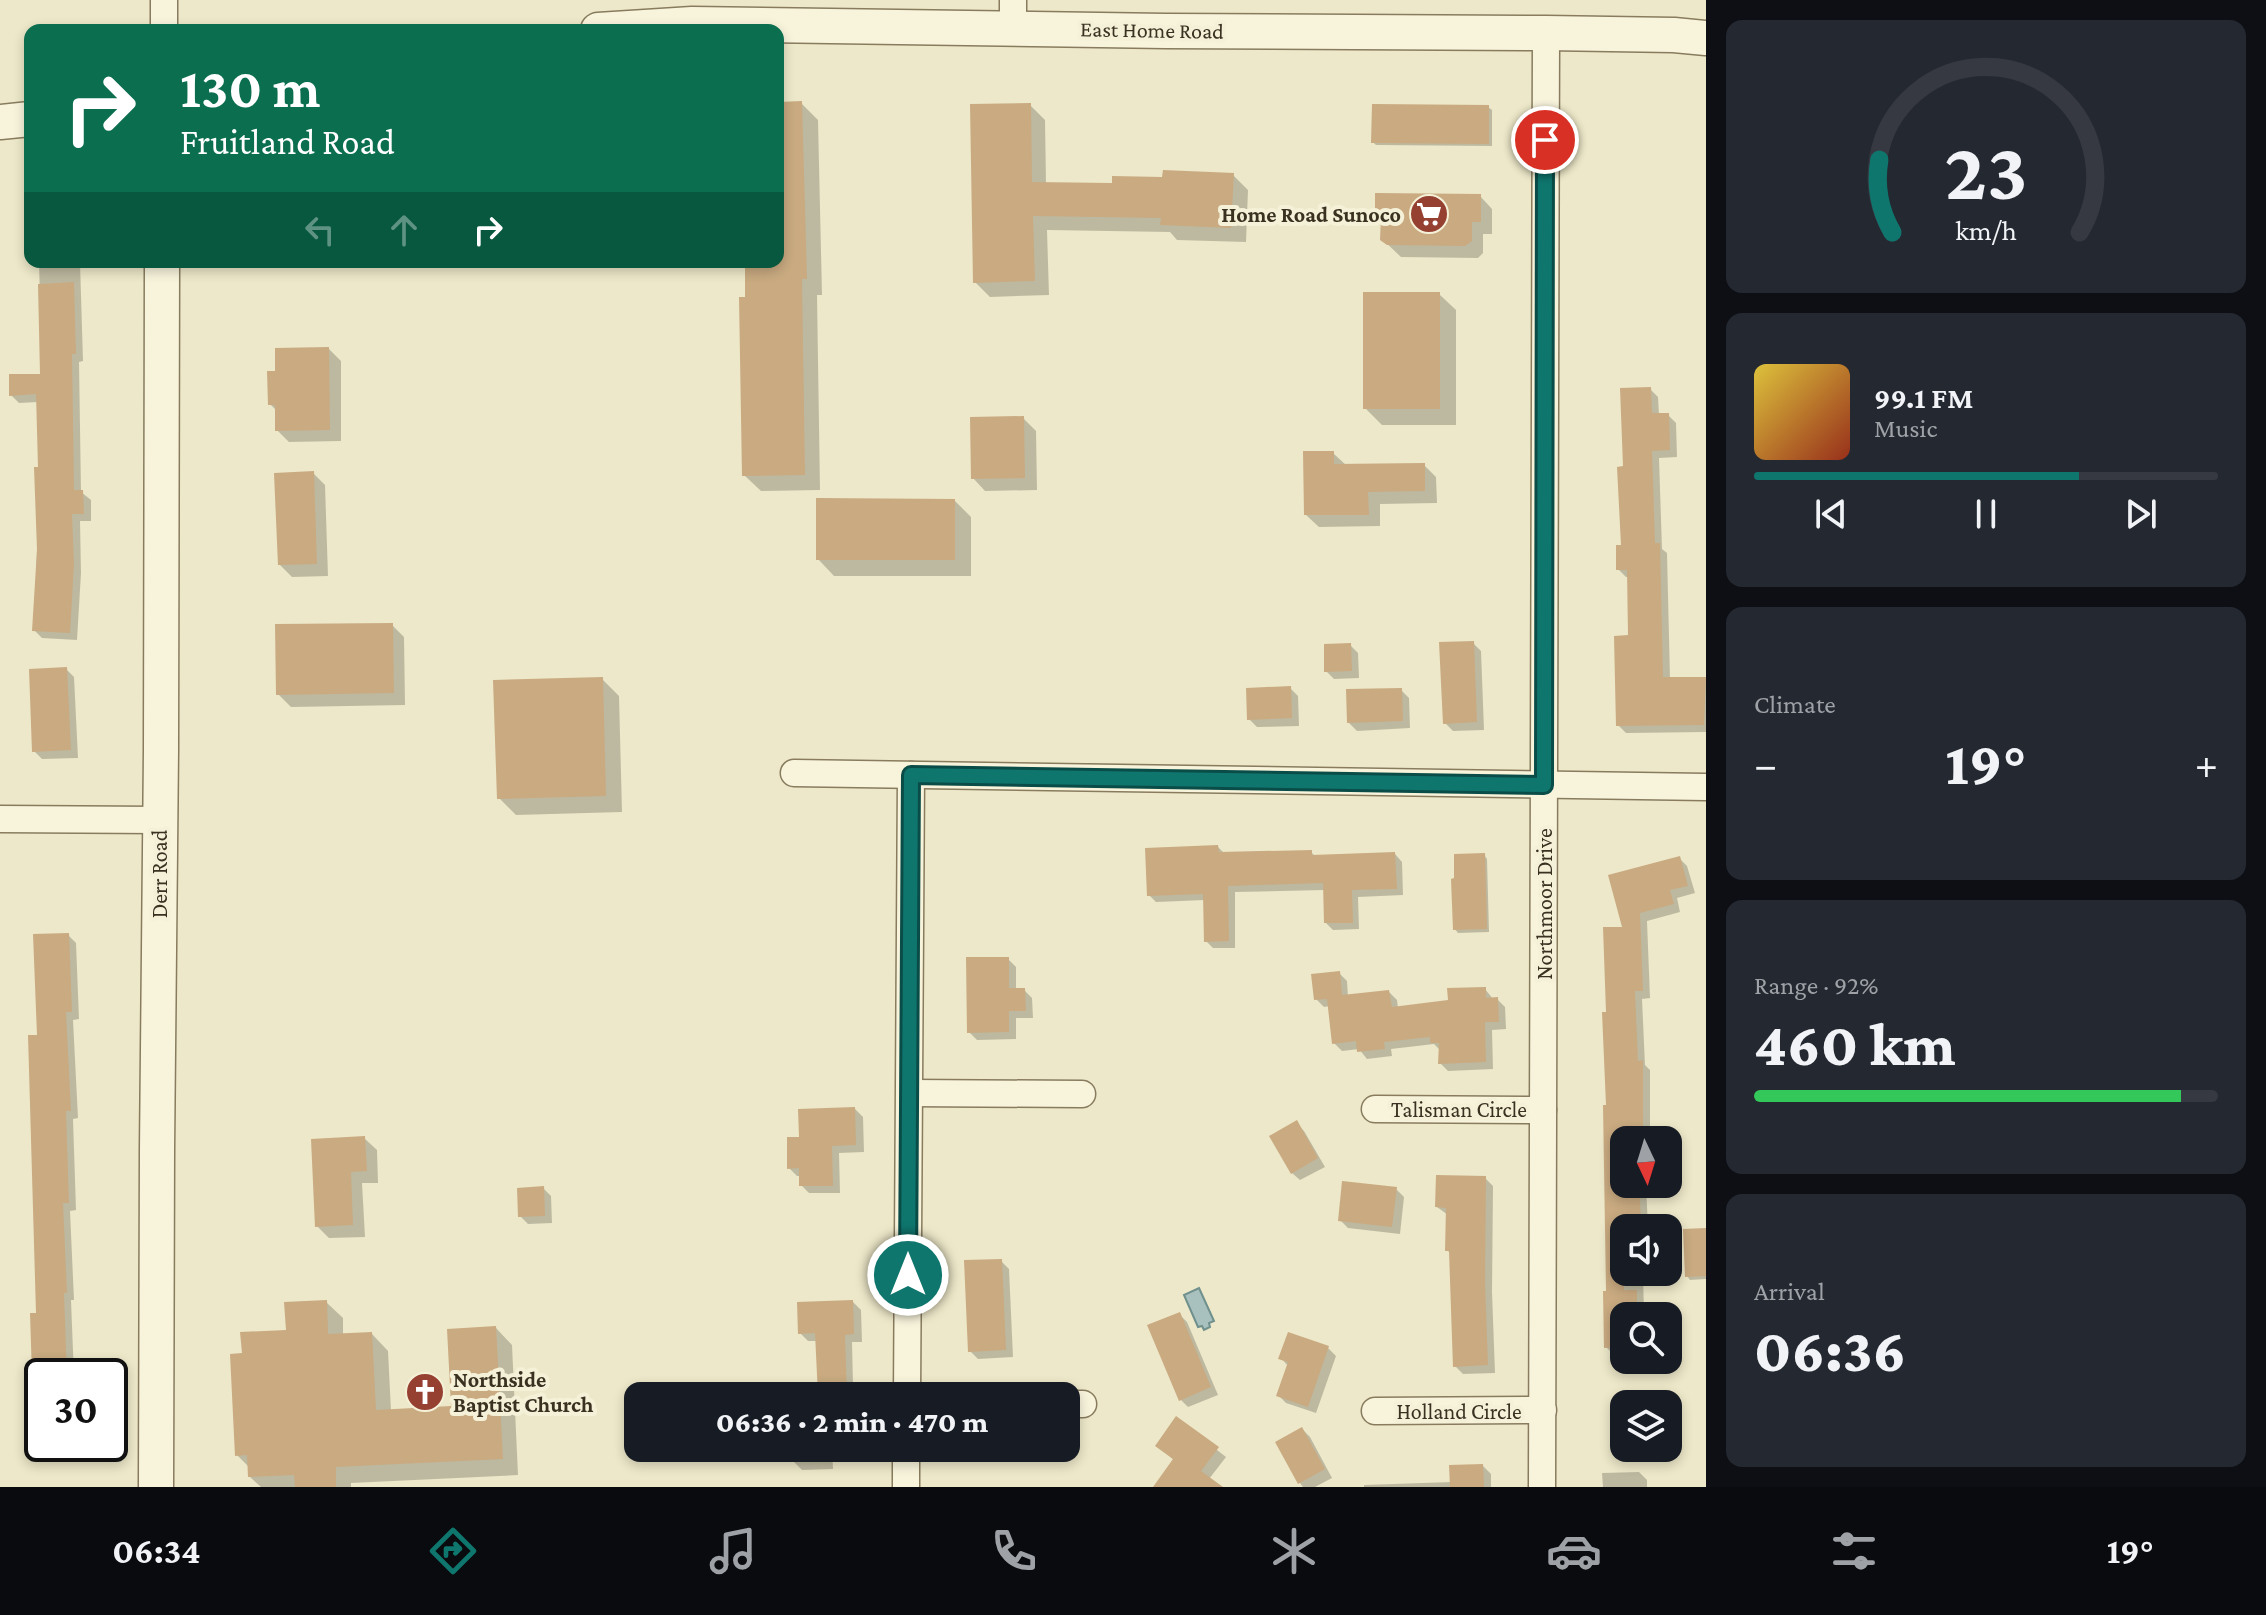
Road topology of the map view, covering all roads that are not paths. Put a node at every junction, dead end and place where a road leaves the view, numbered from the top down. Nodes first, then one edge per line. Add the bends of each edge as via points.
1 (164, 0) edge
2 (1013, 14) edge
3 (164, 24) edge
4 (692, 24) edge
5 (1546, 33) junction
6 (1706, 38) edge
7 (24, 120) edge
8 (0, 122) edge
9 (162, 268) edge
10 (794, 773) dead end
11 (911, 775) junction
12 (1544, 785) junction
13 (1706, 787) edge
14 (0, 819) edge
15 (159, 820) junction
16 (910, 1093) junction
17 (1082, 1094) dead end
18 (1375, 1109) dead end
19 (1543, 1110) junction
20 (907, 1382) edge
21 (1543, 1410) junction
22 (1375, 1411) dead end
23 (906, 1462) edge
24 (156, 1487) edge
25 (906, 1487) edge
26 (1542, 1487) edge

1 - 3 street
2 - 4 street, East Home Road
2 - 5 street, East Home Road via 1166,31
5 - 6 street, East Home Road
5 - 12 street, Northmoor Drive
7 - 8 street
9 - 15 street, Derr Road
10 - 11 street
11 - 12 street
11 - 16 street
12 - 13 street
12 - 19 street, Northmoor Drive
14 - 15 street
15 - 24 street, Derr Road
16 - 17 street
16 - 20 street
18 - 19 street, Talisman Circle
19 - 21 street, Northmoor Drive
21 - 22 street, Holland Circle
21 - 26 street, Northmoor Drive
23 - 25 street

